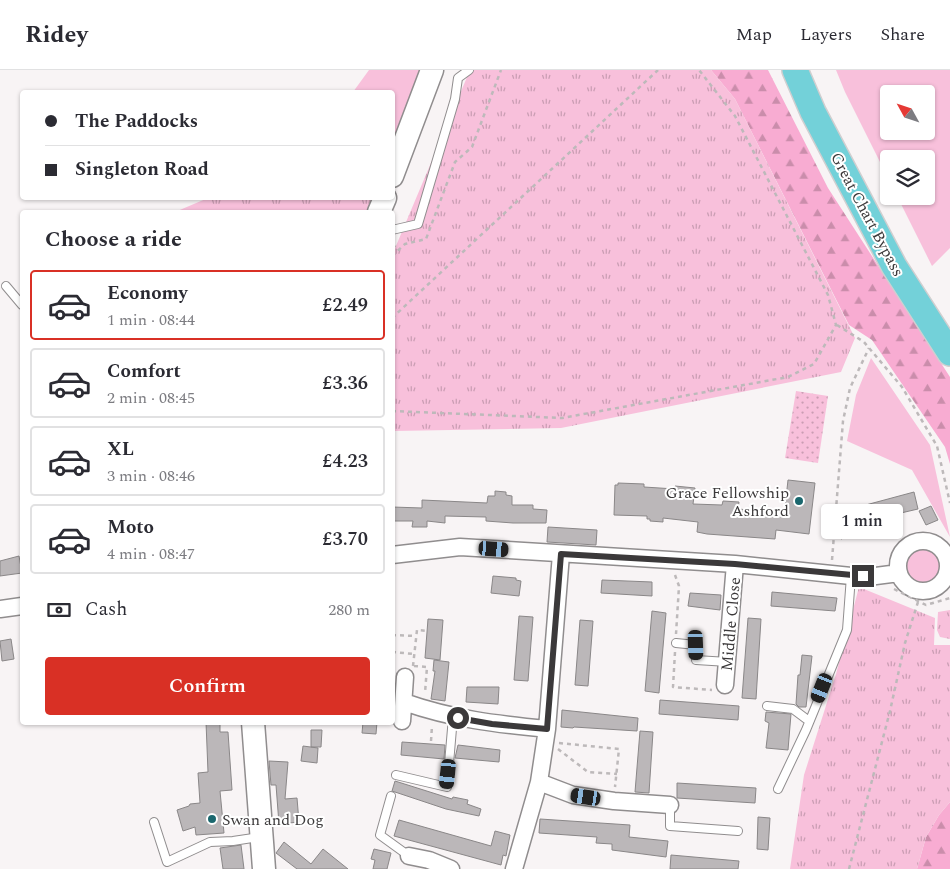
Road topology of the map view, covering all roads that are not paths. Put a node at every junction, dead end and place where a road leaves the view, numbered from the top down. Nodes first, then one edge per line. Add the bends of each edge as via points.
1 (432, 70) edge
2 (469, 70) edge
3 (795, 70) edge
4 (395, 168) edge
5 (395, 229) edge
6 (6, 286) dead end
7 (20, 303) edge
8 (950, 353) edge
9 (561, 554) junction
10 (395, 555) edge
11 (735, 564) junction
12 (899, 573) dead end
13 (851, 576) junction
14 (20, 606) edge
15 (0, 609) edge
16 (676, 644) dead end
17 (728, 662) junction
18 (409, 671) road end
19 (725, 685) dead end
20 (404, 702) junction
21 (767, 706) dead end
22 (453, 717) junction
23 (402, 721) dead end
24 (809, 721) junction
25 (253, 725) edge
26 (550, 738) junction
27 (396, 775) dead end
28 (539, 782) junction
29 (778, 789) dead end
30 (390, 796) dead end
31 (670, 806) joint
32 (154, 822) dead end
33 (738, 831) dead end
34 (261, 837) junction
35 (409, 856) joint
36 (428, 865) edge
37 (264, 869) edge
38 (451, 869) edge
39 (514, 869) edge

1 - 4 street
2 - 5 lane via 458,78 455,99 418,224
3 - 8 main road, Great Chart Bypass via 813,112 894,266
6 - 7 lane
9 - 10 street via 460,547
9 - 11 street
9 - 26 street
11 - 13 street
11 - 17 street, Middle Close
12 - 13 street
13 - 24 lane via 847,630
14 - 15 street
16 - 17 lane via 696,645 696,660
17 - 19 street, Middle Close
18 - 20 street
20 - 22 street
20 - 23 street
21 - 24 lane via 793,709
22 - 26 street
22 - 27 lane via 447,787
24 - 29 lane
25 - 34 street
26 - 28 street
28 - 31 street via 572,795 614,801 651,812
28 - 39 street
30 - 35 lane via 380,835
31 - 33 lane via 670,826
32 - 34 lane via 167,862 210,842
34 - 37 street
35 - 36 street
36 - 38 street

